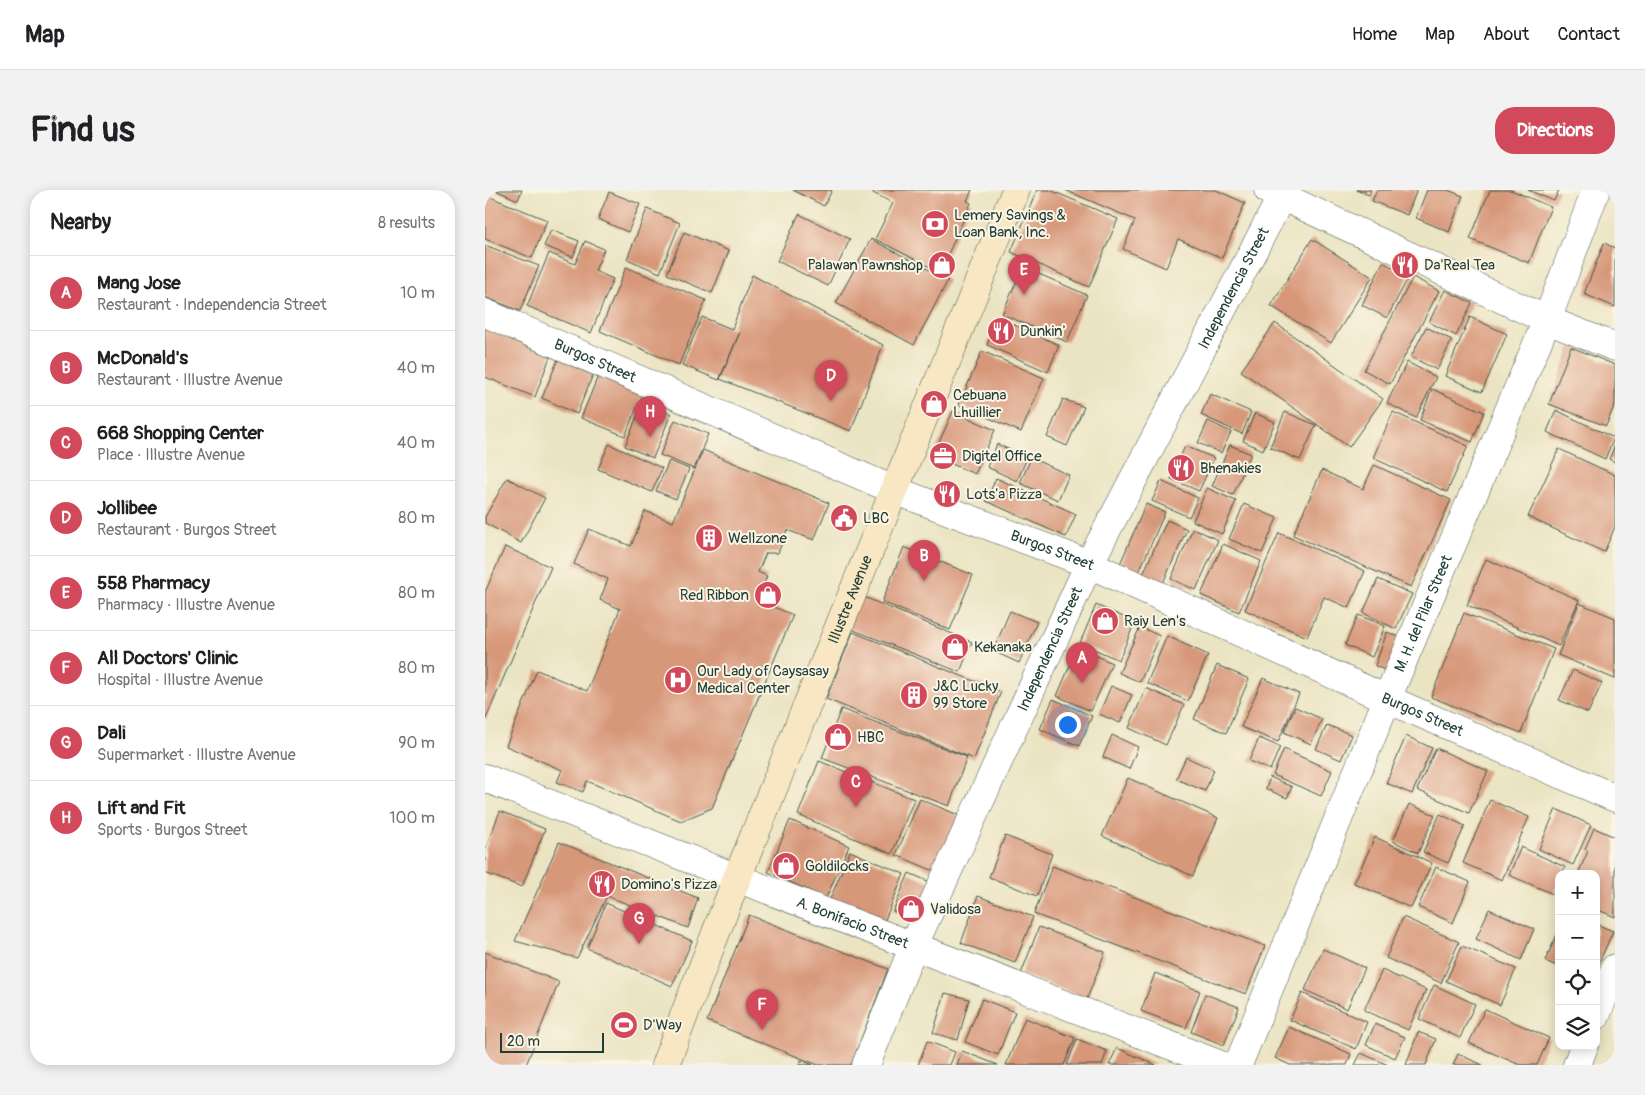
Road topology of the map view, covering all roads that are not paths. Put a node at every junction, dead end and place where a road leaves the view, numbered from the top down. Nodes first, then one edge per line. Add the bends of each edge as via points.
1 (1016, 190) edge
2 (1596, 190) edge
3 (1278, 192) edge
4 (485, 313) edge
5 (1547, 320) junction
6 (1615, 347) edge
7 (894, 490) junction
8 (1089, 564) junction
9 (1387, 699) junction
10 (485, 778) edge
11 (1615, 798) edge
12 (737, 878) junction
13 (914, 945) junction
14 (1615, 968) edge
15 (1600, 1006) edge
16 (1583, 1050) edge
17 (665, 1065) edge
18 (866, 1065) edge
19 (1221, 1065) edge
20 (1238, 1065) edge
21 (1577, 1065) edge

1 - 7 main road, Illustre Avenue
2 - 5 street, M. H. del Pilar Street
3 - 5 street
3 - 8 street, Independencia Street
4 - 7 street, Burgos Street
5 - 6 street
5 - 9 street, M. H. del Pilar Street
7 - 8 street, Burgos Street
7 - 12 main road, Illustre Avenue
8 - 9 street, Burgos Street
8 - 13 street, Independencia Street
9 - 11 street, Burgos Street
9 - 20 street, M. H. del Pilar Street
10 - 12 street, A. Bonifacio Street
12 - 13 street, A. Bonifacio Street
12 - 17 main road, Illustre Avenue
13 - 18 street, Independencia Street
13 - 19 street, A. Bonifacio Street
14 - 15 street
16 - 21 street

